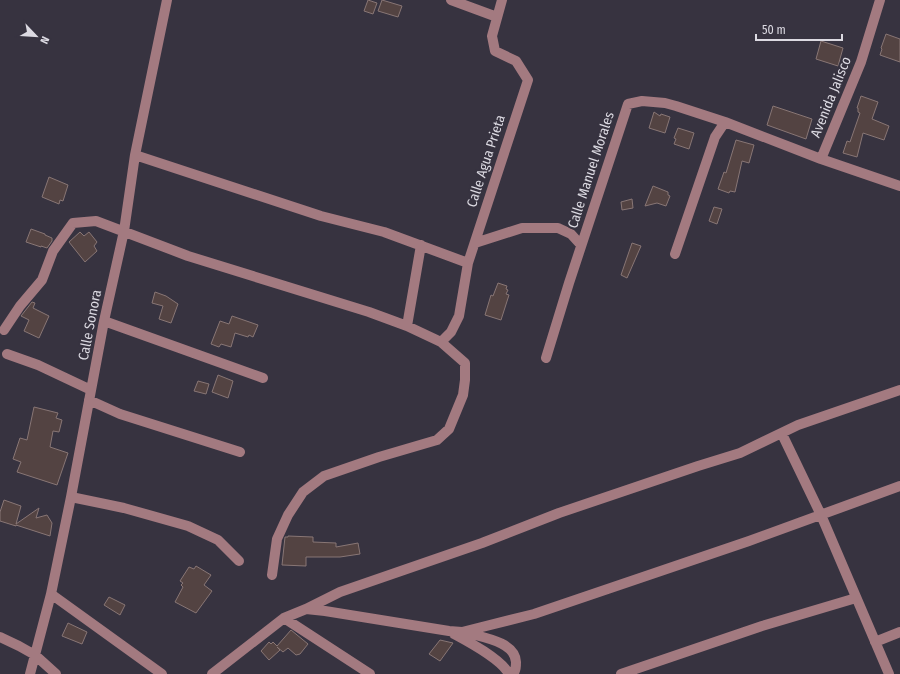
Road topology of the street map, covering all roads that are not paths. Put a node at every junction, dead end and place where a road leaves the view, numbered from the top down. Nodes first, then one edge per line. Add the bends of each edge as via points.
1 (167, 0) edge
2 (451, 0) edge
3 (502, 0) edge
4 (880, 0) edge
5 (497, 17) junction
6 (725, 122) junction
7 (134, 155) junction
8 (821, 159) junction
9 (900, 186) edge
10 (124, 231) junction
11 (475, 243) junction
12 (421, 245) junction
13 (581, 245) junction
14 (675, 254) dead end
15 (468, 263) junction
16 (104, 321) junction
17 (407, 326) junction
18 (4, 330) dead end
19 (441, 342) junction
20 (7, 354) dead end
21 (546, 358) dead end
22 (263, 378) dead end
23 (900, 390) edge
24 (90, 395) junction
25 (782, 434) junction
26 (240, 452) dead end
27 (899, 488) edge
28 (71, 497) junction
29 (821, 515) junction
30 (239, 561) dead end
31 (272, 575) dead end
32 (51, 594) junction
33 (856, 598) junction
34 (306, 609) junction
35 (284, 618) junction
36 (449, 631) junction
37 (462, 632) junction
38 (900, 632) edge
39 (0, 637) edge
40 (875, 642) junction
41 (35, 655) junction
42 (30, 674) edge
43 (56, 674) edge
44 (162, 674) edge
45 (212, 674) edge
46 (370, 674) edge
47 (509, 674) edge
48 (513, 674) edge
49 (621, 674) edge
50 (889, 674) edge

1 - 7 street, Calle Sonora
2 - 5 street
3 - 5 street, Calle Agua Prieta
4 - 8 street, Avenida Jalisco via 861,62
5 - 11 street, Calle Agua Prieta via 492,36 495,51 516,61 528,80
6 - 8 street, Calle Manuel Morales
6 - 13 street, Calle Manuel Morales via 664,103 642,101 628,104
6 - 14 street via 715,137
7 - 10 street, Calle Sonora
7 - 12 street via 321,216 372,228
8 - 9 street, Calle Manuel Morales
10 - 16 street, Calle Sonora
10 - 17 street via 188,256
10 - 18 street via 96,222 73,223 53,251 42,280
11 - 13 street via 522,228 558,228 571,234
11 - 15 street, Calle Agua Prieta
12 - 15 street
12 - 17 street
13 - 21 street, Calle Manuel Morales
15 - 19 street, Calle Agua Prieta via 459,316 451,332
16 - 22 street
16 - 24 street, Calle Sonora
17 - 19 street
19 - 31 street via 465,363 463,395 449,429 437,440 324,476 303,492 288,514 277,538
20 - 24 street via 38,364
23 - 25 street via 798,425
24 - 26 street via 120,414
24 - 28 street, Calle Sonora
25 - 29 street
25 - 34 street via 740,453 559,513 482,543 340,592
27 - 29 street
28 - 30 street via 124,508 188,526 218,540
28 - 32 street, Calle Sonora
29 - 33 street
29 - 37 street via 534,614
32 - 41 street, Calle Sonora
32 - 44 street
33 - 40 street
33 - 49 street via 762,626
34 - 35 street
34 - 36 street
35 - 45 street
35 - 46 street
36 - 37 street
36 - 47 street via 475,646
37 - 48 street via 508,647 516,658 516,670
38 - 40 street
39 - 41 street
40 - 50 street
41 - 42 street, Calle Sonora
41 - 43 street

